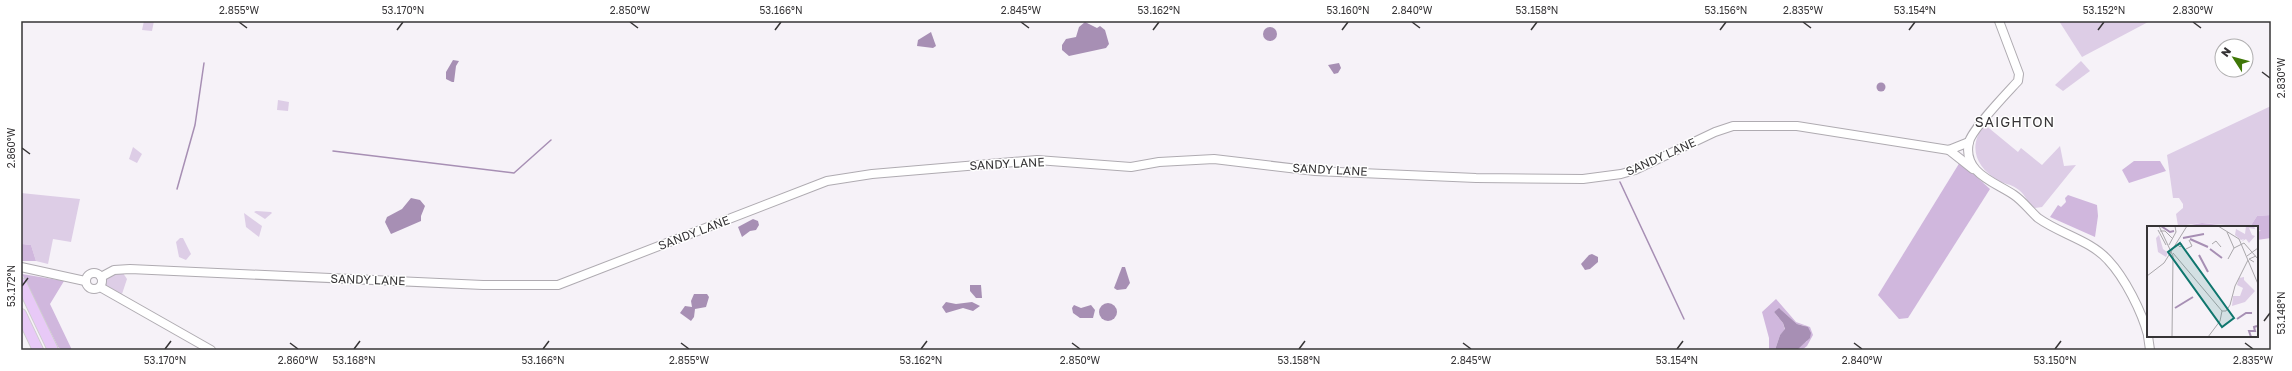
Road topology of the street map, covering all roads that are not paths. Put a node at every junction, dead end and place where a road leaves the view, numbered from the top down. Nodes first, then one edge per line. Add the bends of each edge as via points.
1 (1999, 21) edge
2 (1969, 142) junction
3 (1949, 150) junction
4 (1976, 171) junction
5 (21, 267) edge
6 (101, 277) junction
7 (85, 281) junction
8 (21, 283) edge
9 (100, 287) junction
10 (21, 314) edge
11 (2147, 331) edge
12 (2148, 337) edge
13 (38, 350) edge
14 (53, 350) edge
15 (211, 350) edge
16 (2150, 350) edge

1 - 2 street via 2020,74
2 - 3 street
2 - 4 street via 1970,157
3 - 4 street
3 - 6 street, SANDY LANE via 1797,126 1733,126 1635,170 1583,179 1476,178 1315,171 1214,159 1159,162 1131,167 1037,160 872,174 827,181 558,286 130,269 114,270
4 - 11 street via 1990,182 2015,195 2039,218 2108,260 2132,296
5 - 7 street
6 - 7 street via 93,273 87,276
6 - 9 street
7 - 9 street via 90,289
8 - 14 highway
9 - 15 street
10 - 13 highway
12 - 16 street

